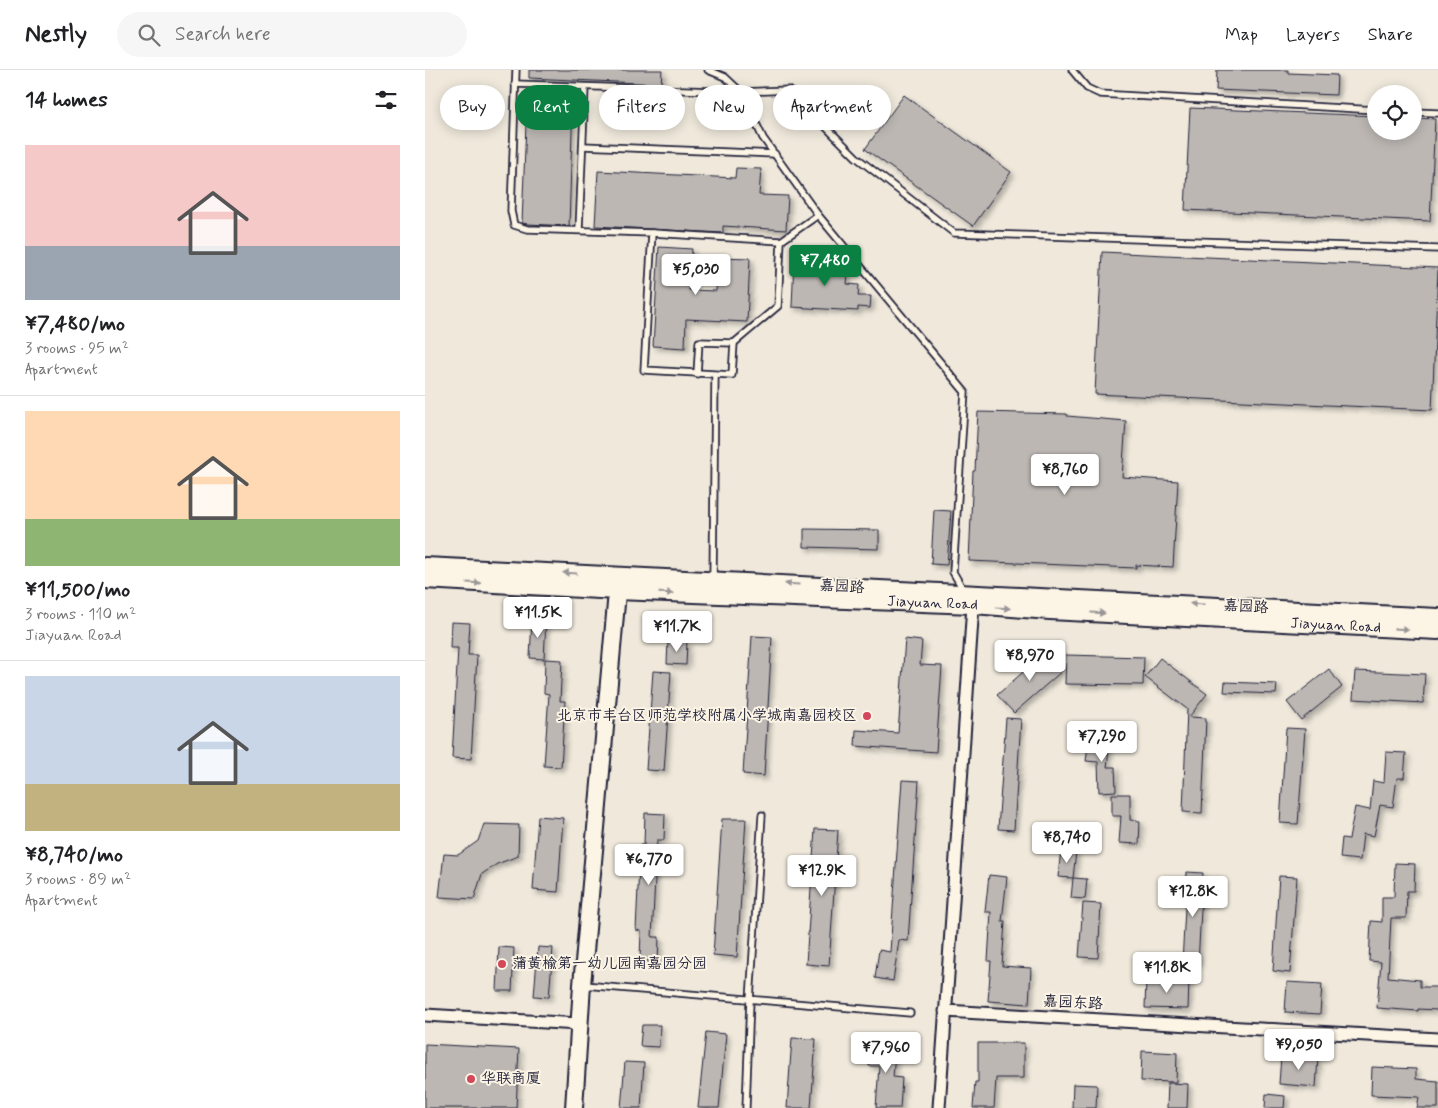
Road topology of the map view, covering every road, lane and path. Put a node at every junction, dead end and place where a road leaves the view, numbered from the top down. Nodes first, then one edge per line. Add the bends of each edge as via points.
1 (516, 70) edge
2 (708, 70) edge
3 (1072, 70) edge
4 (515, 84) junction
5 (538, 85) edge
6 (734, 85) edge
7 (589, 87) edge
8 (695, 91) edge
9 (763, 91) edge
10 (1367, 109) edge
11 (1422, 112) edge
12 (1438, 113) edge
13 (584, 130) edge
14 (759, 130) edge
15 (583, 146) junction
16 (775, 154) junction
17 (818, 215) junction
18 (579, 230) junction
19 (652, 233) junction
20 (781, 241) junction
21 (1438, 249) edge
22 (734, 343) junction
23 (697, 374) junction
24 (715, 375) junction
25 (425, 566) edge
26 (425, 580) edge
27 (618, 583) junction
28 (713, 588) junction
29 (969, 599) junction
30 (1438, 617) edge
31 (1438, 631) edge
32 (762, 815) dead end
33 (582, 985) junction
34 (750, 1000) junction
35 (945, 1011) junction
36 (910, 1013) dead end
37 (425, 1015) edge
38 (579, 1024) junction
39 (1438, 1039) edge
40 (574, 1108) edge
41 (745, 1108) edge
42 (939, 1108) edge

1 - 4 lane
2 - 6 lane via 725,77
3 - 10 lane via 1087,88 1100,94
4 - 5 lane
4 - 18 lane via 511,211 514,225 527,229
7 - 8 lane
9 - 21 lane via 789,90 856,157 954,233
11 - 12 lane
13 - 15 lane
14 - 16 lane
15 - 16 lane
15 - 18 lane
16 - 17 lane
17 - 20 lane
17 - 29 lane via 965,392 953,572
18 - 19 lane
19 - 20 lane
19 - 23 lane via 644,370
20 - 22 lane via 777,306
22 - 23 lane via 699,342
22 - 24 lane via 732,375
23 - 24 lane
24 - 28 lane
27 -> 25 main road
26 -> 27 main road
27 - 28 main road
27 - 33 main road
28 - 29 main road, 嘉园路
30 -> 29 main road, 嘉园路
29 -> 31 main road, Jiayuan Road via 1050,611
29 - 35 street
32 - 34 lane
33 - 34 lane
33 - 38 main road
34 - 36 lane
34 - 41 lane
35 - 39 street, 嘉园东路
35 - 42 street
37 - 38 street
38 - 40 main road

